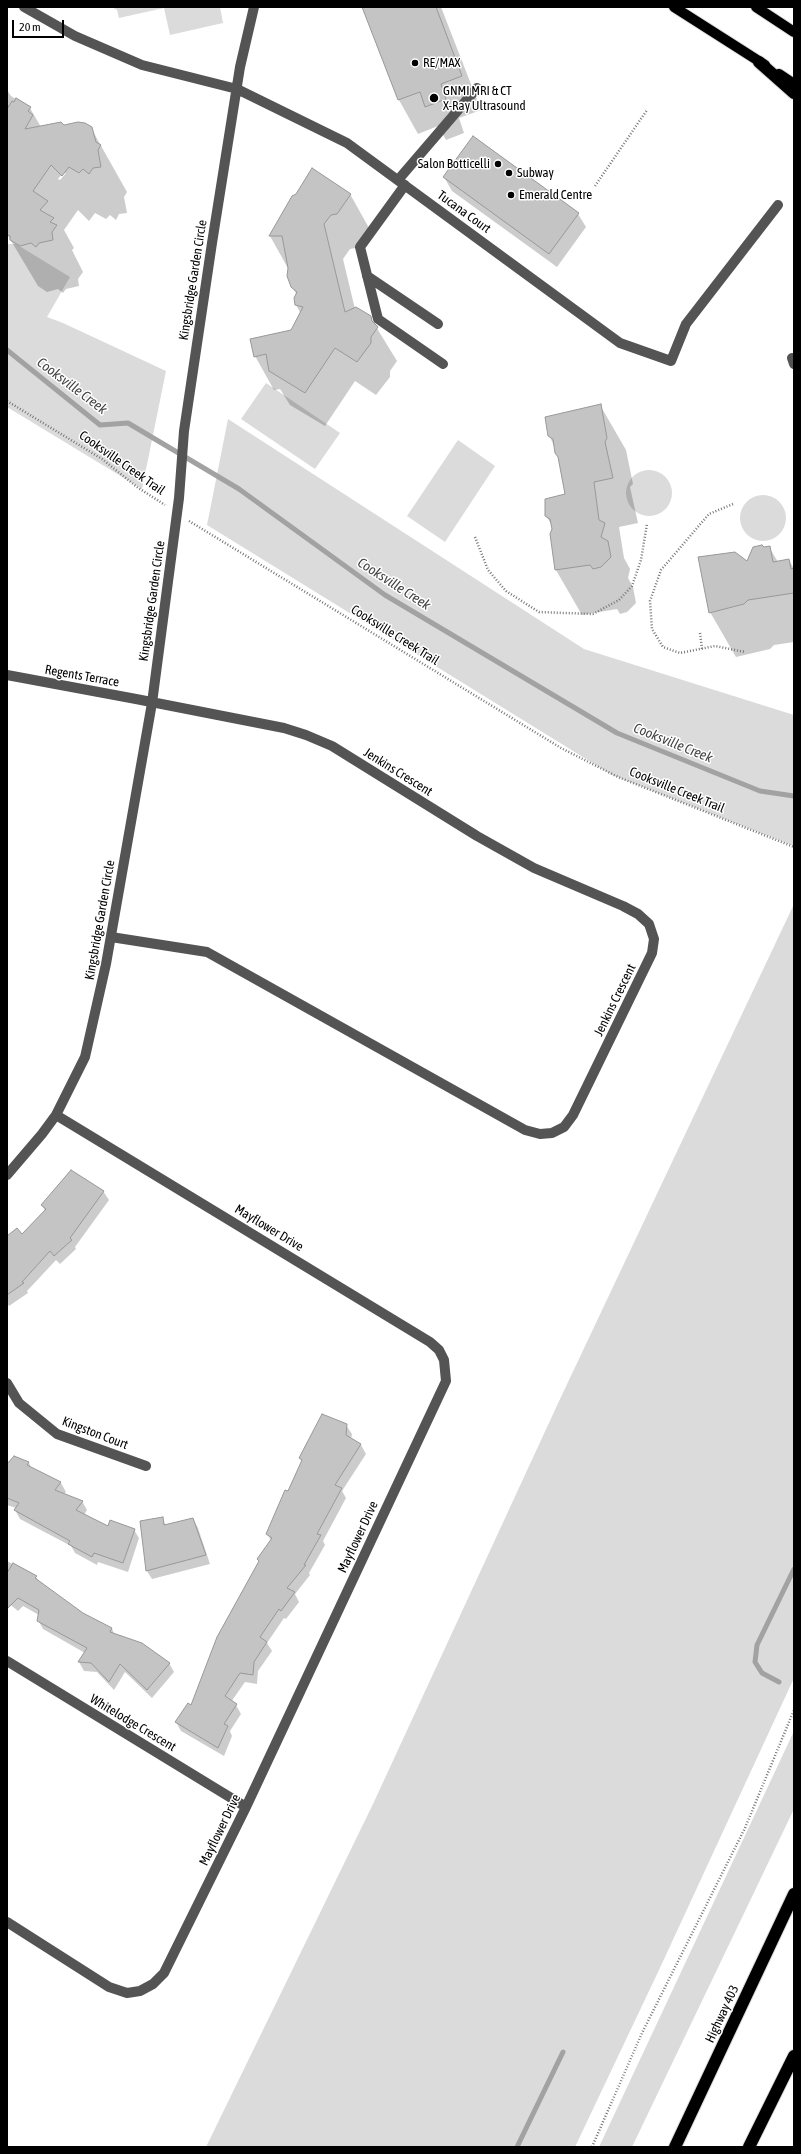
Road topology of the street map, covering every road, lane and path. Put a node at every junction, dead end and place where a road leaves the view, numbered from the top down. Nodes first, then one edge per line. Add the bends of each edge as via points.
1 (24, 7) edge
2 (254, 7) edge
3 (674, 7) edge
4 (756, 7) edge
5 (794, 32) edge
6 (760, 62) junction
7 (794, 84) edge
8 (477, 88) dead end
9 (237, 89) junction
10 (794, 93) edge
11 (647, 110) dead end
12 (401, 183) junction
13 (595, 186) dead end
14 (778, 205) dead end
15 (367, 276) junction
16 (438, 324) dead end
17 (443, 364) dead end
18 (7, 401) edge
19 (733, 504) dead end
20 (177, 514) junction
21 (647, 524) dead end
22 (475, 537) dead end
23 (700, 633) dead end
24 (702, 649) junction
25 (745, 652) dead end
26 (7, 675) edge
27 (152, 703) junction
28 (794, 847) edge
29 (111, 937) junction
30 (56, 1115) junction
31 (7, 1175) edge
32 (7, 1383) edge
33 (146, 1466) dead end
34 (7, 1661) edge
35 (794, 1710) edge
36 (246, 1807) junction
37 (794, 1894) edge
38 (7, 1922) edge
39 (794, 2056) edge
40 (592, 2147) edge
41 (675, 2147) edge
42 (749, 2147) edge

1 - 9 street, Tucana Court via 74,36 142,65
2 - 9 street, Kingsbridge Garden Circle
3 - 6 main road
4 - 5 main road
6 - 7 main road
6 - 10 highway
8 - 12 street
9 - 12 street, Tucana Court via 347,143
9 - 20 street, Kingsbridge Garden Circle via 184,431
11 - 13 path
12 - 14 street, Tucana Court via 620,342 671,361 686,324
12 - 15 street via 360,247
15 - 16 street
15 - 17 street via 378,319
18 - 20 path, Cooksville Creek Trail via 102,459
19 - 24 path via 709,514 670,559 661,570 650,601 652,629 663,647 680,653
20 - 27 street, Kingsbridge Garden Circle
20 - 28 path, Cooksville Creek Trail via 561,748 618,777
21 - 22 path via 641,560 632,586 619,600 593,614 539,612 506,591 488,570
23 - 24 path
24 - 25 path via 715,646
26 - 27 street, Regents Terrace
27 - 29 street, Kingsbridge Garden Circle
27 - 29 street, Jenkins Crescent via 284,728 332,746 477,836 534,868 638,914 649,924 654,939 652,954 573,1115 564,1127 552,1133 540,1134 525,1130 207,952
29 - 30 street, Kingsbridge Garden Circle via 85,1057
30 - 31 street, Kingsbridge Garden Circle
30 - 36 street, Mayflower Drive via 430,1342 439,1350 444,1360 446,1381
32 - 33 street, Kingston Court via 19,1403 57,1434
34 - 36 street, Whitelodge Crescent
35 - 40 path via 745,1828 642,2033
36 - 38 street, Mayflower Drive via 164,1973 153,1984 140,1991 127,1993 109,1987
37 - 41 highway, Highway 403
39 - 42 highway

